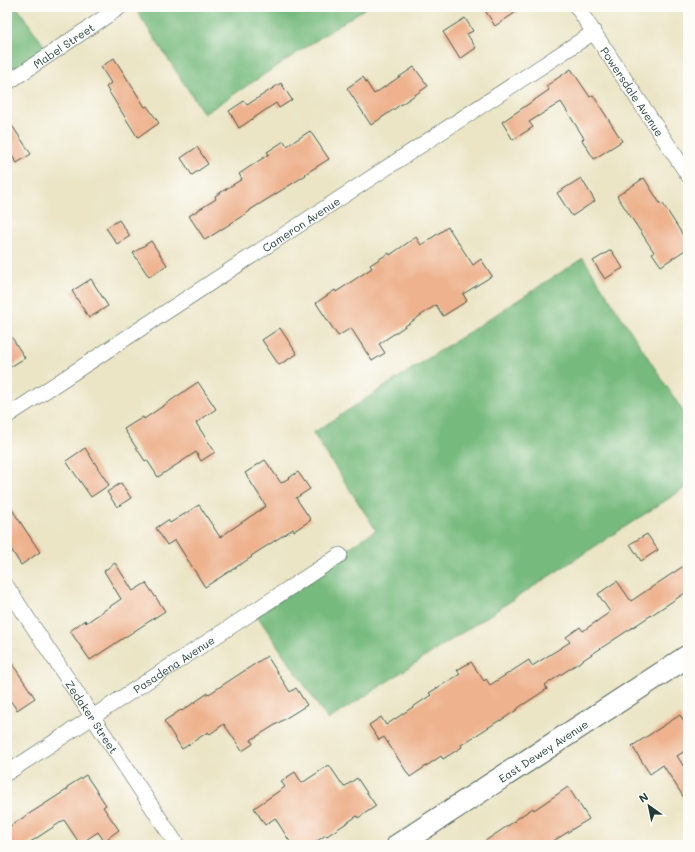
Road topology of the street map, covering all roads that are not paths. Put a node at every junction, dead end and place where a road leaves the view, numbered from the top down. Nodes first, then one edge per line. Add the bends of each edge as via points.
1 (120, 7) edge
2 (577, 7) edge
3 (594, 32) junction
4 (7, 83) edge
5 (688, 175) edge
6 (7, 416) edge
7 (340, 555) dead end
8 (7, 587) edge
9 (688, 656) edge
10 (92, 717) junction
11 (7, 773) edge
12 (177, 845) edge
13 (398, 845) edge

1 - 4 street, Mabel Street
2 - 3 street, Powersdale Avenue
3 - 5 street, Powersdale Avenue
3 - 6 street, Cameron Avenue
7 - 10 street, Pasadena Avenue
8 - 10 street, Zedaker Street
9 - 13 street, East Dewey Avenue
10 - 11 street, Pasadena Avenue
10 - 12 street, Zedaker Street

